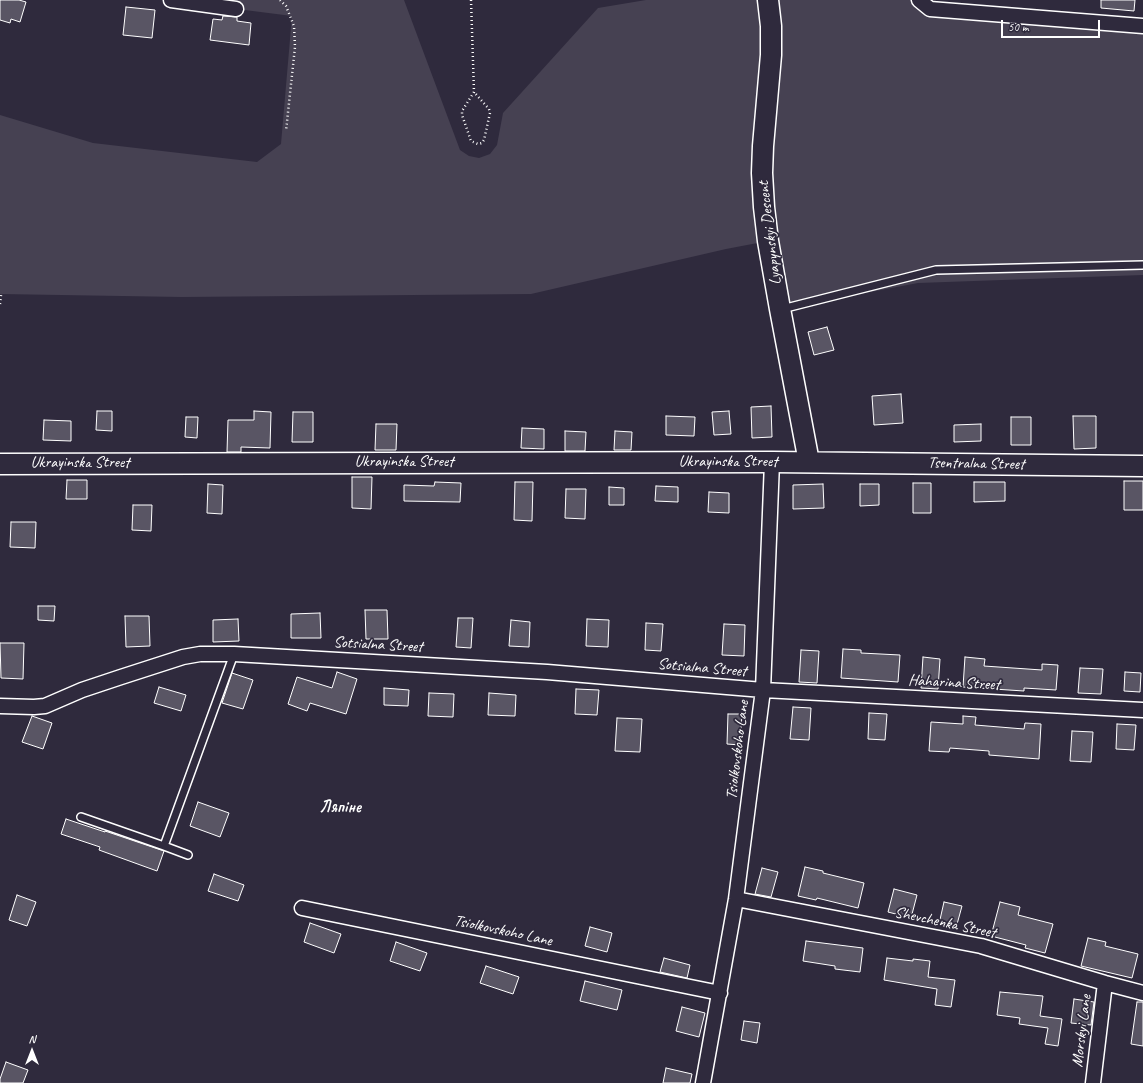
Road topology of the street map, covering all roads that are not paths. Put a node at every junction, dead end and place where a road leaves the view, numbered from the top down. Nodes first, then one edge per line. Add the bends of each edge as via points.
1 (170, 0) edge
2 (768, 0) edge
3 (919, 0) edge
4 (236, 9) dead end
5 (1143, 26) edge
6 (1143, 265) edge
7 (780, 309) junction
8 (772, 462) junction
9 (809, 462) junction
10 (0, 464) edge
11 (1143, 466) edge
12 (234, 654) junction
13 (763, 690) junction
14 (0, 706) edge
15 (1143, 710) edge
16 (81, 817) dead end
17 (164, 846) junction
18 (188, 855) dead end
19 (736, 899) junction
20 (302, 908) dead end
21 (1106, 983) junction
22 (720, 993) junction
23 (1143, 993) edge
24 (703, 1083) edge
25 (1093, 1083) edge

1 - 4 street
2 - 7 street, Lyapynskyi Descent via 770,55 762,173 768,241
3 - 5 street via 930,9
6 - 7 lane via 936,270
7 - 9 street, Lyapynskyi Descent
8 - 9 street, Ukrayinska Street
8 - 10 street, Ukrayinska Street
8 - 13 street, Tsiolkovskoho Lane
9 - 11 street, Tsentralna Street
12 - 13 street, Sotsialna Street via 547,672
12 - 14 street, Sotsialna Street via 183,657 82,690 45,706
12 - 17 lane
13 - 15 street, Haharina Street
13 - 19 street, Tsiolkovskoho Lane
16 - 17 lane
17 - 18 lane
19 - 21 street, Shevchenka Street via 981,946
19 - 22 street, Tsiolkovskoho Lane
20 - 22 street, Tsiolkovskoho Lane
21 - 23 street, Shevchenka Street
21 - 25 street, Morskyi Lane
22 - 24 street, Tsiolkovskoho Lane

